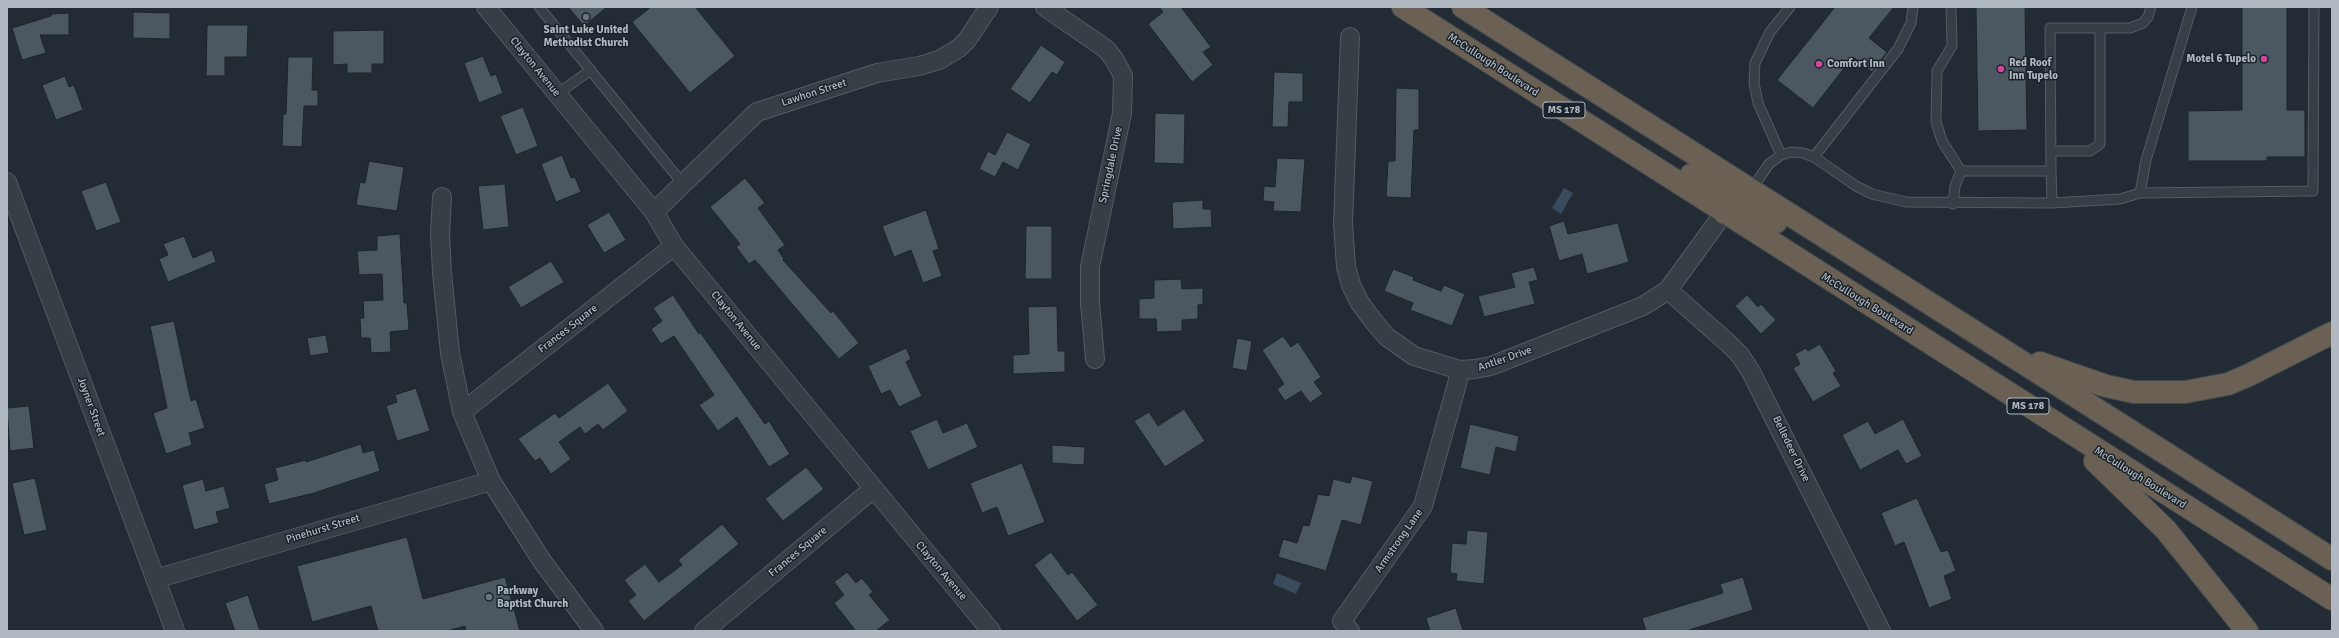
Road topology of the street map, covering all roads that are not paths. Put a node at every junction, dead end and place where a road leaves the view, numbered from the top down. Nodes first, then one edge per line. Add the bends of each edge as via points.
1 (486, 7) edge
2 (539, 7) edge
3 (988, 7) edge
4 (1045, 7) edge
5 (1403, 7) edge
6 (1463, 7) edge
7 (1790, 7) edge
8 (1913, 7) edge
9 (1951, 7) edge
10 (2151, 7) edge
11 (2192, 7) edge
12 (2314, 7) edge
13 (2100, 28) junction
14 (1350, 37) dead end
15 (591, 70) junction
16 (557, 94) junction
17 (1589, 127) junction
18 (2051, 151) junction
19 (1781, 155) junction
20 (1814, 156) junction
21 (1961, 171) junction
22 (2051, 171) junction
23 (7, 182) edge
24 (683, 184) junction
25 (1751, 190) junction
26 (2140, 193) junction
27 (442, 197) dead end
28 (2052, 203) junction
29 (1952, 204) junction
30 (654, 212) junction
31 (1724, 213) junction
32 (674, 246) junction
33 (1868, 264) junction
34 (1668, 290) junction
35 (2332, 333) edge
36 (2003, 350) junction
37 (1095, 359) dead end
38 (1460, 370) junction
39 (462, 412) junction
40 (2060, 427) junction
41 (491, 481) junction
42 (873, 489) junction
43 (2332, 559) edge
44 (155, 579) junction
45 (2332, 599) edge
46 (175, 631) edge
47 (594, 631) edge
48 (704, 631) edge
49 (991, 631) edge
50 (1350, 631) edge
51 (1881, 631) edge
52 (2247, 631) edge

1 - 16 street, Clayton Avenue
2 - 15 lane
3 - 24 street, Lawhon Street via 967,40 939,60 878,73 757,112
4 - 37 street, Springdale Drive via 1106,50 1119,66 1124,85 1122,113 1090,267
5 - 17 highway, McCullough Boulevard / MS 178
6 - 25 highway, MS 178
7 - 19 lane via 1770,32 1755,64 1754,83 1758,103
8 - 20 lane via 1911,23 1898,50
9 - 21 lane via 1952,46 1938,71 1936,122 1942,141
10 - 13 lane via 2148,17 2137,26
11 - 26 lane via 2146,160
12 - 26 lane via 2313,191
13 - 18 lane via 2100,144 2090,151
13 - 18 lane via 2050,28
14 - 38 street, Antler Drive via 1343,224 1346,267 1351,285 1374,322 1400,348 1431,362
15 - 16 lane
15 - 24 lane
16 - 30 street, Clayton Avenue
17 - 25 highway via 1641,143 1714,189
17 - 31 highway, McCullough Boulevard / MS 178
18 - 22 lane
19 - 20 lane via 1797,152
19 - 25 lane via 1769,164
20 - 29 lane via 1856,186 1872,194 1906,202
21 - 22 lane
21 - 29 lane
22 - 28 lane
23 - 44 street, Joyner Street
24 - 30 street, Lawhon Street
25 - 33 highway, MS 178
26 - 28 lane via 2120,199
27 - 39 street via 442,273 450,353
28 - 29 lane
30 - 32 street, Clayton Avenue
31 - 33 highway via 1734,208 1753,208 1812,245
31 - 34 street, Antler Drive
31 - 40 highway, McCullough Boulevard / MS 178
32 - 39 street, Frances Square
32 - 42 street, Clayton Avenue
33 - 36 highway, MS 178
34 - 38 street, Antler Drive via 1643,306 1491,366
34 - 51 street, Belledeer Drive via 1728,343 1748,367
35 - 36 highway via 2249,376 2221,386 2185,392 2134,392 2106,386
36 - 43 highway, MS 178
38 - 50 street, Armstrong Lane via 1423,506 1342,621
39 - 41 street
40 - 45 highway, McCullough Boulevard / MS 178
40 - 52 highway via 2166,530
41 - 44 street, Pinehurst Street
41 - 47 street via 542,561
42 - 48 street, Frances Square
42 - 49 street, Clayton Avenue
44 - 46 street, Joyner Street

